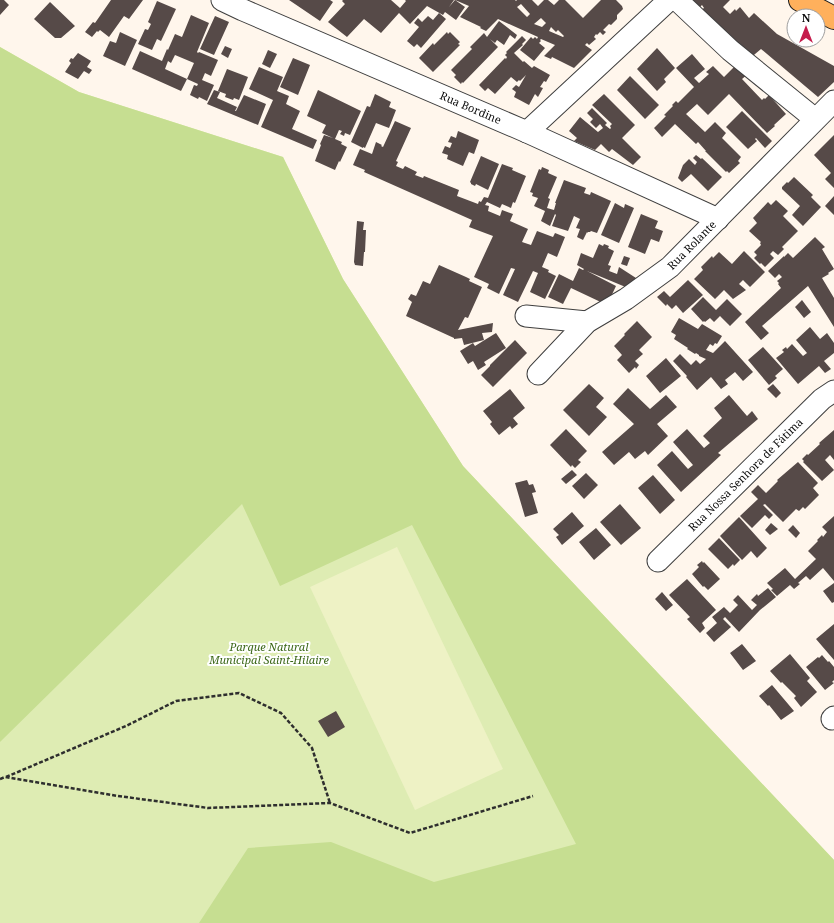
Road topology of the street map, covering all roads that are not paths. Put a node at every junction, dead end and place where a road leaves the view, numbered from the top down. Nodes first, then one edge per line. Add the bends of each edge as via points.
1 (222, 0) edge
2 (669, 0) edge
3 (677, 0) edge
4 (800, 0) edge
5 (247, 5) edge
6 (834, 18) edge
7 (834, 101) edge
8 (815, 119) junction
9 (527, 132) junction
10 (718, 219) junction
11 (526, 316) dead end
12 (587, 322) junction
13 (538, 374) dead end
14 (834, 391) edge
15 (658, 561) dead end

1 - 5 street, Rua Bordine
2 - 9 street
3 - 8 street via 730,50
4 - 6 main road
5 - 9 street, Rua Bordine
7 - 8 street, Rua Rolante
8 - 10 street, Rua Rolante
9 - 10 street, Rua Bordine
10 - 12 street, Rua Rolante via 670,267 626,299
11 - 12 street
12 - 13 street, Rua Rolante
14 - 15 street, Rua Nossa Senhora de Fátima via 822,399

